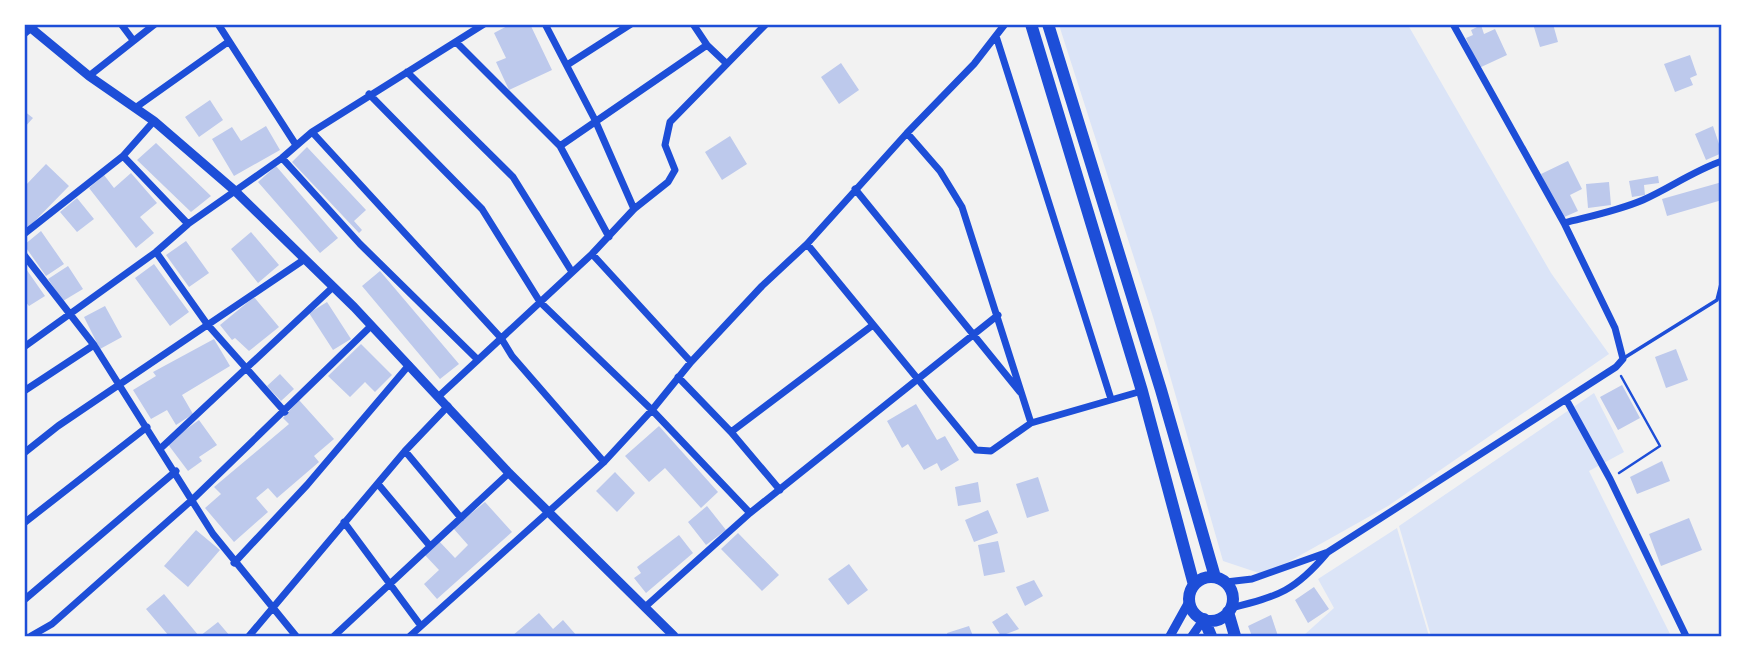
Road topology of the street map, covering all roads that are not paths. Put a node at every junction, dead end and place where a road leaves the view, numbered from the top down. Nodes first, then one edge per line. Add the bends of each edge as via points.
1 (121, 24) edge
2 (155, 24) edge
3 (218, 24) edge
4 (484, 24) edge
5 (545, 24) edge
6 (631, 24) edge
7 (693, 24) edge
8 (766, 24) edge
9 (1005, 24) edge
10 (1031, 24) edge
11 (1048, 24) edge
12 (1453, 24) edge
13 (29, 28) edge
14 (996, 36) junction
15 (133, 40) junction
16 (228, 42) junction
17 (457, 43) junction
18 (707, 45) junction
19 (726, 62) junction
20 (567, 65) junction
21 (407, 72) junction
22 (89, 76) junction
23 (369, 94) junction
24 (135, 108) junction
25 (595, 120) junction
26 (154, 121) junction
27 (312, 132) junction
28 (907, 133) junction
29 (296, 145) junction
30 (560, 146) junction
31 (123, 156) junction
32 (282, 158) junction
33 (1721, 161) edge
34 (855, 189) junction
35 (234, 190) junction
36 (634, 209) junction
37 (188, 223) junction
38 (1564, 223) junction
39 (24, 233) edge
40 (610, 237) junction
41 (807, 244) junction
42 (156, 252) junction
43 (592, 254) junction
44 (24, 255) edge
45 (305, 259) junction
46 (572, 272) junction
47 (1721, 280) edge
48 (333, 287) junction
49 (540, 302) junction
50 (998, 315) junction
51 (70, 316) junction
52 (207, 324) junction
53 (873, 325) junction
54 (371, 327) junction
55 (972, 337) junction
56 (501, 338) junction
57 (94, 345) junction
58 (24, 347) edge
59 (477, 359) junction
60 (1623, 359) junction
61 (691, 362) junction
62 (409, 365) junction
63 (246, 371) junction
64 (678, 377) junction
65 (918, 380) junction
66 (119, 383) junction
67 (24, 391) edge
68 (1142, 391) junction
69 (439, 396) junction
70 (1023, 396) junction
71 (1111, 399) junction
72 (1567, 401) junction
73 (449, 406) junction
74 (652, 410) junction
75 (285, 412) junction
76 (1031, 423) junction
77 (147, 427) junction
78 (731, 432) junction
79 (161, 448) junction
80 (405, 451) junction
81 (24, 453) edge
82 (604, 462) junction
83 (176, 471) junction
84 (509, 472) junction
85 (378, 484) junction
86 (780, 490) junction
87 (193, 499) junction
88 (550, 513) junction
89 (750, 513) junction
90 (461, 518) junction
91 (24, 523) edge
92 (344, 523) junction
93 (430, 546) junction
94 (1328, 552) junction
95 (234, 563) junction
96 (1220, 580) junction
97 (390, 582) junction
98 (1194, 586) junction
99 (24, 600) edge
100 (1190, 600) junction
101 (274, 607) junction
102 (645, 607) junction
103 (1230, 610) junction
104 (1204, 619) junction
105 (421, 626) junction
106 (47, 633) edge
107 (32, 636) edge
108 (249, 636) edge
109 (296, 636) edge
110 (334, 636) edge
111 (410, 636) edge
112 (674, 636) edge
113 (1170, 636) edge
114 (1192, 636) edge
115 (1211, 636) edge
116 (1235, 636) edge
117 (1686, 636) edge

1 - 15 street
2 - 15 street
3 - 16 street
4 - 17 street
5 - 20 street
6 - 20 street
7 - 18 street
8 - 19 street
9 - 14 street
10 - 68 highway
11 - 96 highway
12 - 38 street
13 - 22 street
14 - 28 street
14 - 71 street
15 - 22 street
16 - 24 street
16 - 29 street
17 - 21 street
17 - 30 street
18 - 19 street
18 - 25 street
19 - 36 street via 670,122 665,145 674,162 673,175
20 - 25 street
21 - 23 street
21 - 46 street via 513,177
22 - 24 street
23 - 27 street
23 - 49 street via 482,209
24 - 26 street
25 - 30 street
25 - 36 street
26 - 31 street
26 - 35 street
27 - 29 street
27 - 56 street
28 - 34 street
28 - 50 street via 962,206
29 - 32 street
30 - 40 street
31 - 37 street
31 - 39 street
32 - 35 street
32 - 59 street via 360,244
33 - 38 street via 1691,172 1645,199
34 - 41 street
34 - 55 street
35 - 37 street
35 - 45 street
36 - 40 street
37 - 42 street
38 - 60 street via 1615,328
40 - 43 street
41 - 53 street
41 - 61 street
42 - 51 street
42 - 52 street
43 - 46 street
43 - 61 street
44 - 51 street
45 - 48 street
45 - 52 street
46 - 49 street
47 - 60 lane via 1717,300
48 - 54 street
48 - 63 street
49 - 56 street
49 - 74 street
50 - 55 street
50 - 70 street
51 - 57 street
51 - 58 street
52 - 63 street
52 - 66 street
53 - 65 street
53 - 78 street
54 - 62 street
54 - 75 street
55 - 65 street
55 - 70 street
56 - 59 street
56 - 82 street
57 - 66 street
57 - 67 street
59 - 69 street
60 - 72 street
61 - 64 street
62 - 69 street
62 - 95 street
63 - 75 street
63 - 79 street
64 - 74 street
64 - 78 street
65 - 76 street via 976,450 990,451
65 - 86 street
66 - 77 street
66 - 81 street
68 - 71 street
68 - 98 highway
69 - 73 street
70 - 76 street
71 - 76 street
72 - 94 street
72 - 117 street
73 - 80 street
73 - 84 street
74 - 82 street
74 - 89 street
75 - 87 street
77 - 79 street
77 - 91 street
78 - 86 street
79 - 83 street
80 - 85 street
80 - 90 street
82 - 88 street
83 - 87 street
83 - 99 street
84 - 88 street
84 - 90 street
85 - 92 street
85 - 93 street
86 - 89 street
87 - 95 street
87 - 106 street
88 - 102 street
88 - 105 street
89 - 102 street
90 - 93 street
92 - 97 street
92 - 101 street
93 - 97 street
94 - 96 street via 1252,579
94 - 103 street via 1303,582
95 - 101 street
96 - 98 highway via 1203,578
96 - 103 highway via 1233,594
97 - 105 street
97 - 110 street
98 - 100 highway
100 - 104 highway via 1193,610
100 - 113 street
101 - 108 street
101 - 109 street
102 - 112 street
103 - 104 highway via 1217,620
103 - 116 highway
104 - 114 street
104 - 115 highway
105 - 111 street
106 - 107 street

